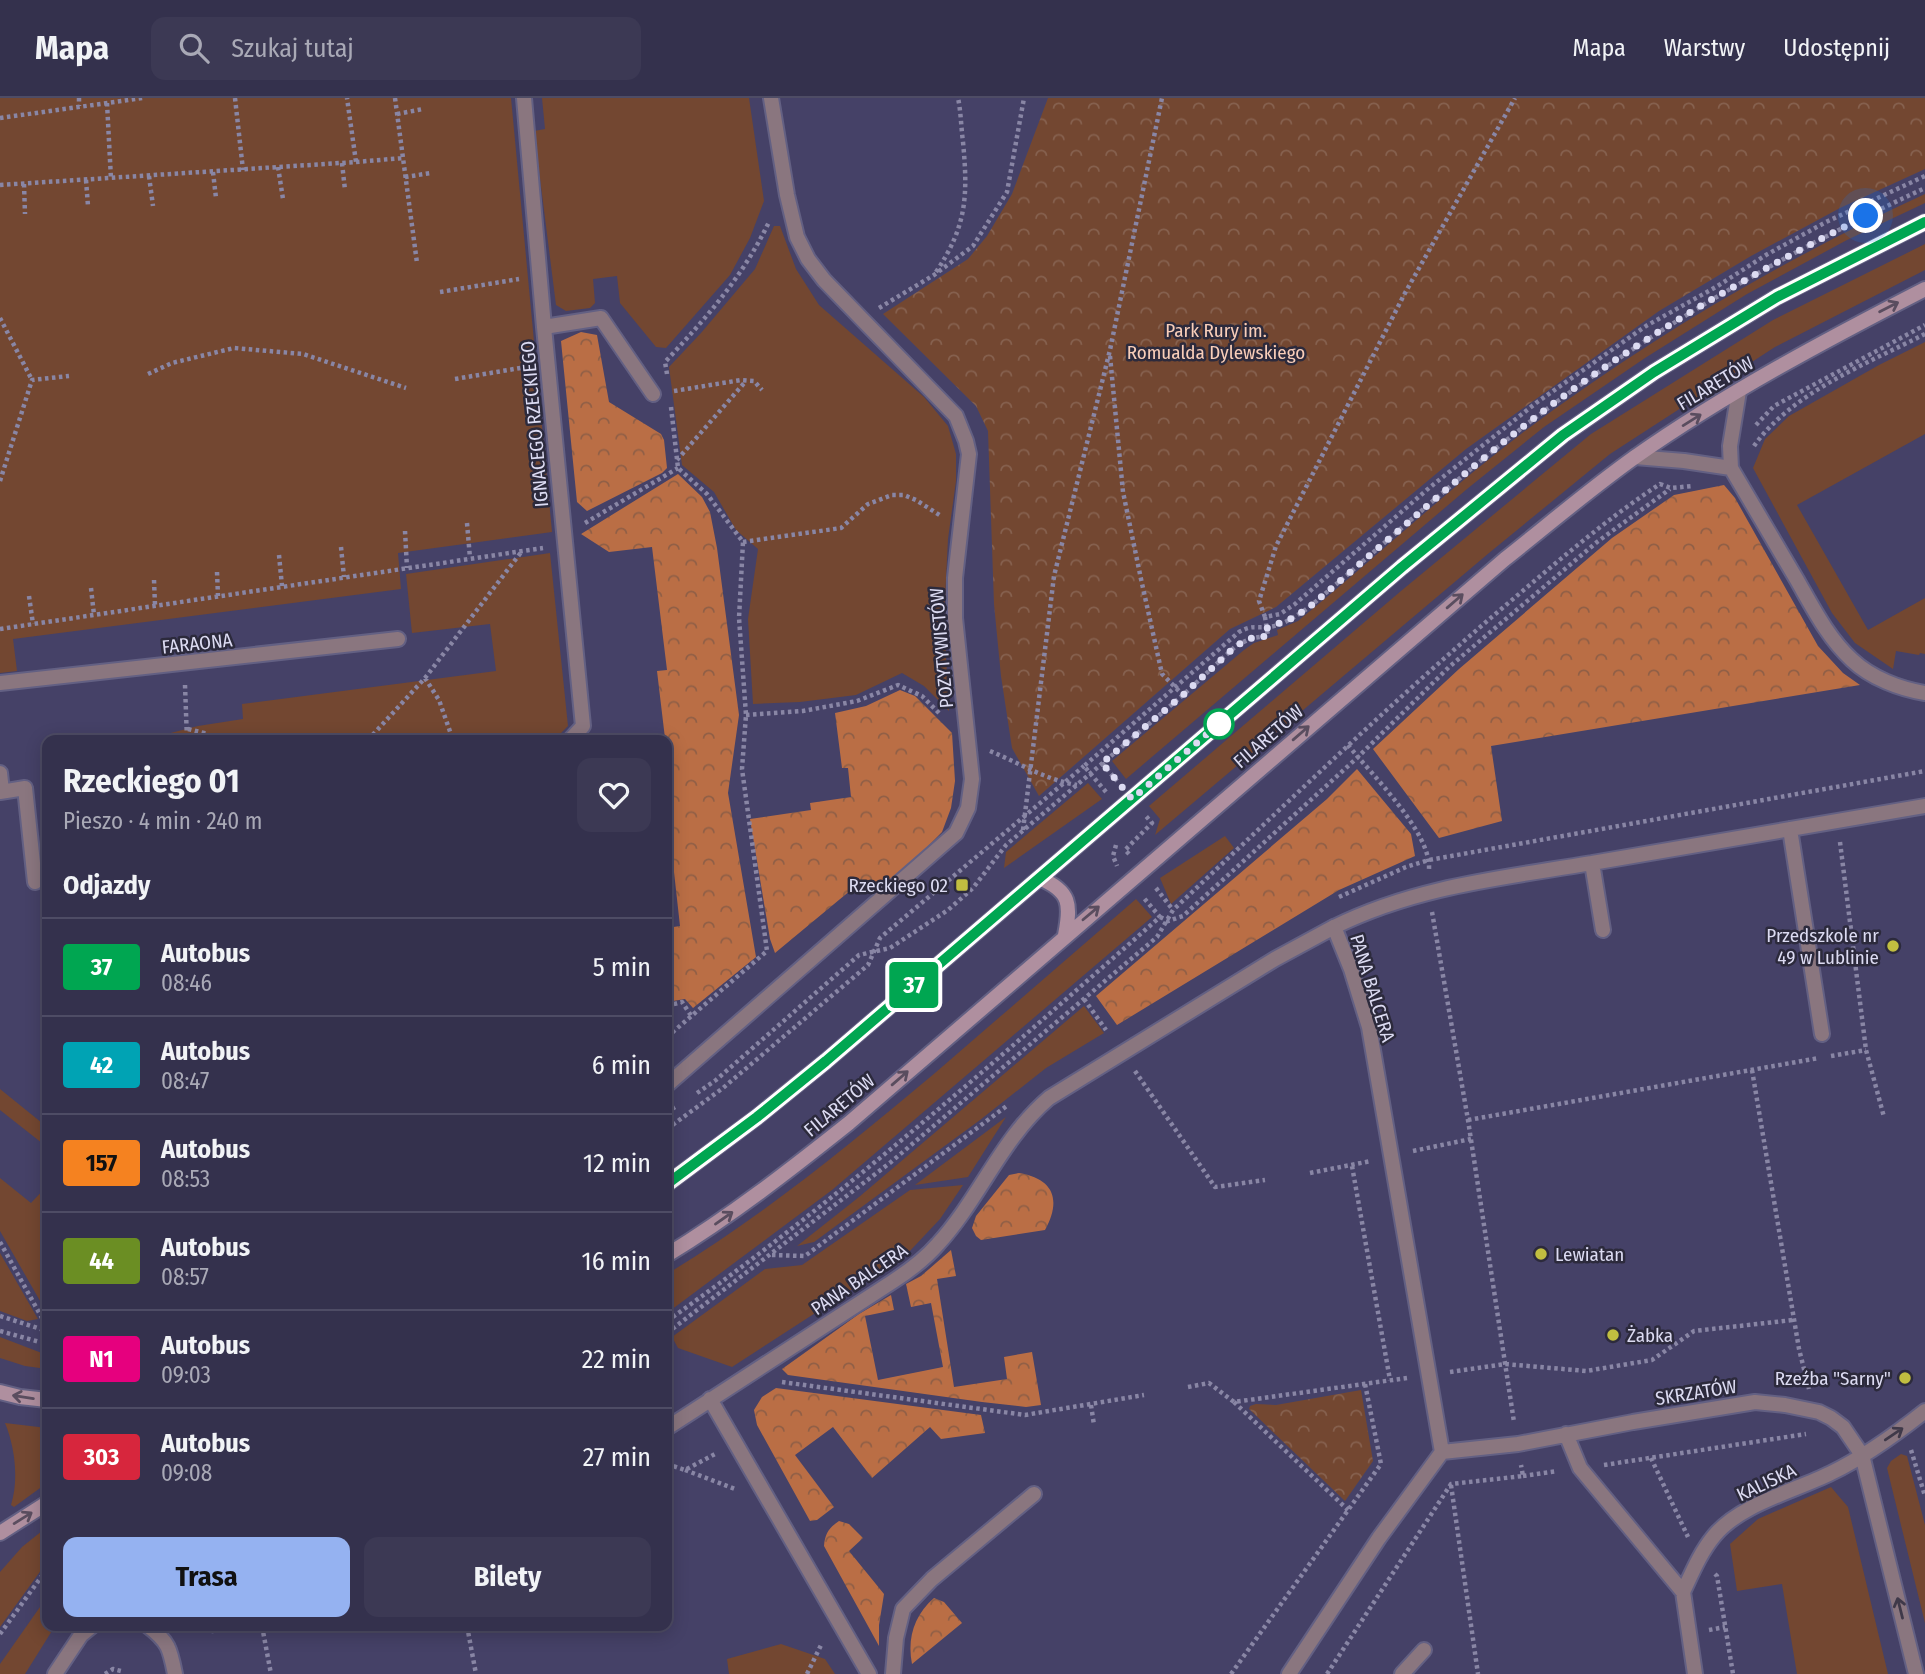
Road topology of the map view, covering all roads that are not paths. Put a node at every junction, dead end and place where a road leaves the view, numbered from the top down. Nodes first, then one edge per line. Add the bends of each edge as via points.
1 (524, 98) edge
2 (771, 98) edge
3 (1925, 222) edge
4 (1925, 289) edge
5 (544, 327) junction
6 (1739, 391) junction
7 (653, 394) road end
8 (1635, 457) junction
9 (1731, 468) junction
10 (398, 639) dead end
11 (0, 684) edge
12 (1925, 693) edge
13 (575, 735) edge
14 (0, 773) edge
15 (1, 791) edge
16 (1925, 806) edge
17 (1790, 829) junction
18 (1592, 863) junction
19 (1039, 878) junction
20 (35, 882) dead end
21 (1334, 927) junction
22 (1603, 930) dead end
23 (1065, 935) junction
24 (1822, 1034) dead end
25 (672, 1081) edge
26 (672, 1180) edge
27 (672, 1252) edge
28 (0, 1392) edge
29 (42, 1399) edge
30 (710, 1399) junction
31 (1925, 1411) edge
32 (672, 1425) edge
33 (1566, 1434) junction
34 (1442, 1452) junction
35 (1862, 1455) junction
36 (1034, 1494) dead end
37 (42, 1506) edge
38 (0, 1533) edge
39 (1683, 1592) junction
40 (86, 1631) edge
41 (154, 1631) edge
42 (171, 1631) edge
43 (166, 1642) junction
44 (1423, 1650) dead end
45 (55, 1674) edge
46 (175, 1674) edge
47 (869, 1674) edge
48 (893, 1674) edge
49 (1289, 1674) edge
50 (1402, 1674) edge
51 (1695, 1674) edge
52 (1916, 1674) edge

1 - 5 street, IGNACEGO RZECKIEGO
2 - 25 street, POZYTYWISTÓW via 791,216 808,259 956,416 969,454 955,618 972,779 968,808 956,833
3 - 19 main road via 1777,297 1589,416 1449,527
6 -> 4 main road, FILARETÓW
5 - 7 street via 601,318
5 - 13 street, IGNACEGO RZECKIEGO via 583,726
8 -> 6 main road, FILARETÓW
6 - 9 street
8 - 9 street
23 -> 8 main road, FILARETÓW via 1505,559
9 - 12 street via 1833,640 1854,662 1883,680
10 - 11 street, FARAONA
14 - 15 street
15 - 20 street via 32,787
16 - 17 street
17 - 18 street
17 - 24 street
18 - 21 street via 1428,891
18 - 22 street
19 - 23 main road via 1065,896 1070,912
19 - 26 main road via 757,1117
21 - 30 street, PANA BALCERA via 1049,1098 1027,1117 948,1233 922,1260
21 - 34 street, PANA BALCERA via 1369,1027
27 -> 23 main road, FILARETÓW via 776,1181 849,1123
29 -> 28 main road
30 - 32 street, PANA BALCERA
30 - 47 street
35 -> 31 street
33 - 34 street, SKRZATÓW
33 - 35 street, SKRZATÓW via 1755,1402 1819,1412 1843,1427
33 - 39 street via 1580,1468
34 - 49 street
35 - 39 street, KALISKA via 1742,1513 1715,1534
52 -> 35 street
36 - 48 street via 902,1609
38 -> 37 main road
39 - 51 street
40 - 45 street
41 - 43 street
42 - 43 street
43 - 46 street
44 - 50 street

